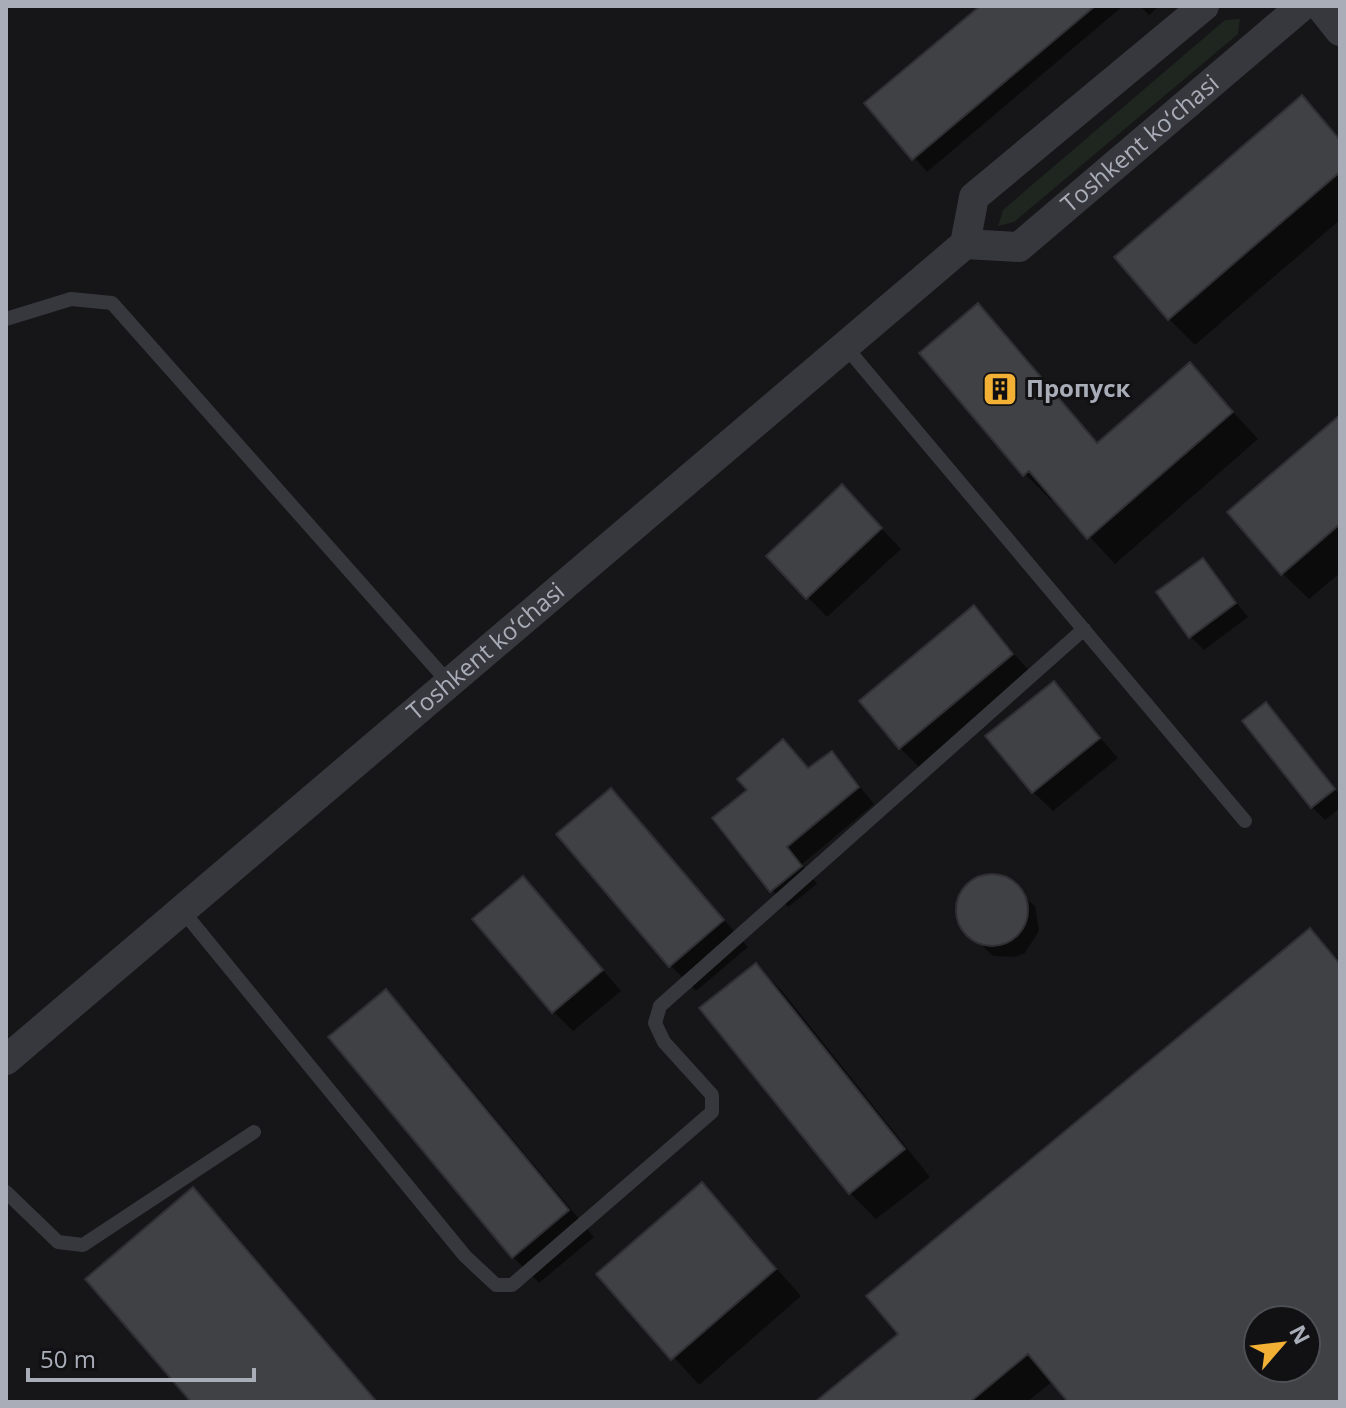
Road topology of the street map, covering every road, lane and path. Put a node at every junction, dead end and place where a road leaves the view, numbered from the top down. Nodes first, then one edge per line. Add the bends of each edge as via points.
1 (1204, 6) edge
2 (1302, 6) edge
3 (1320, 6) edge
4 (1340, 31) edge
5 (965, 244) junction
6 (6, 319) edge
7 (845, 346) junction
8 (1084, 629) junction
9 (449, 683) junction
10 (1245, 821) dead end
11 (182, 910) junction
12 (6, 1060) edge
13 (254, 1132) dead end
14 (6, 1192) edge

1 - 5 street via 974,197
2 - 5 street, Toshkent ko‘chasi via 1019,247
3 - 4 street
5 - 7 street, Toshkent ko‘chasi
6 - 9 lane via 71,299 112,303
7 - 8 lane
7 - 9 street, Toshkent ko‘chasi
8 - 10 lane
8 - 11 lane via 660,1006 655,1023 664,1042 712,1095 712,1112 512,1285 496,1285 465,1256
9 - 11 street, Toshkent ko‘chasi
11 - 12 street, Toshkent ko‘chasi
13 - 14 lane via 83,1245 58,1242

